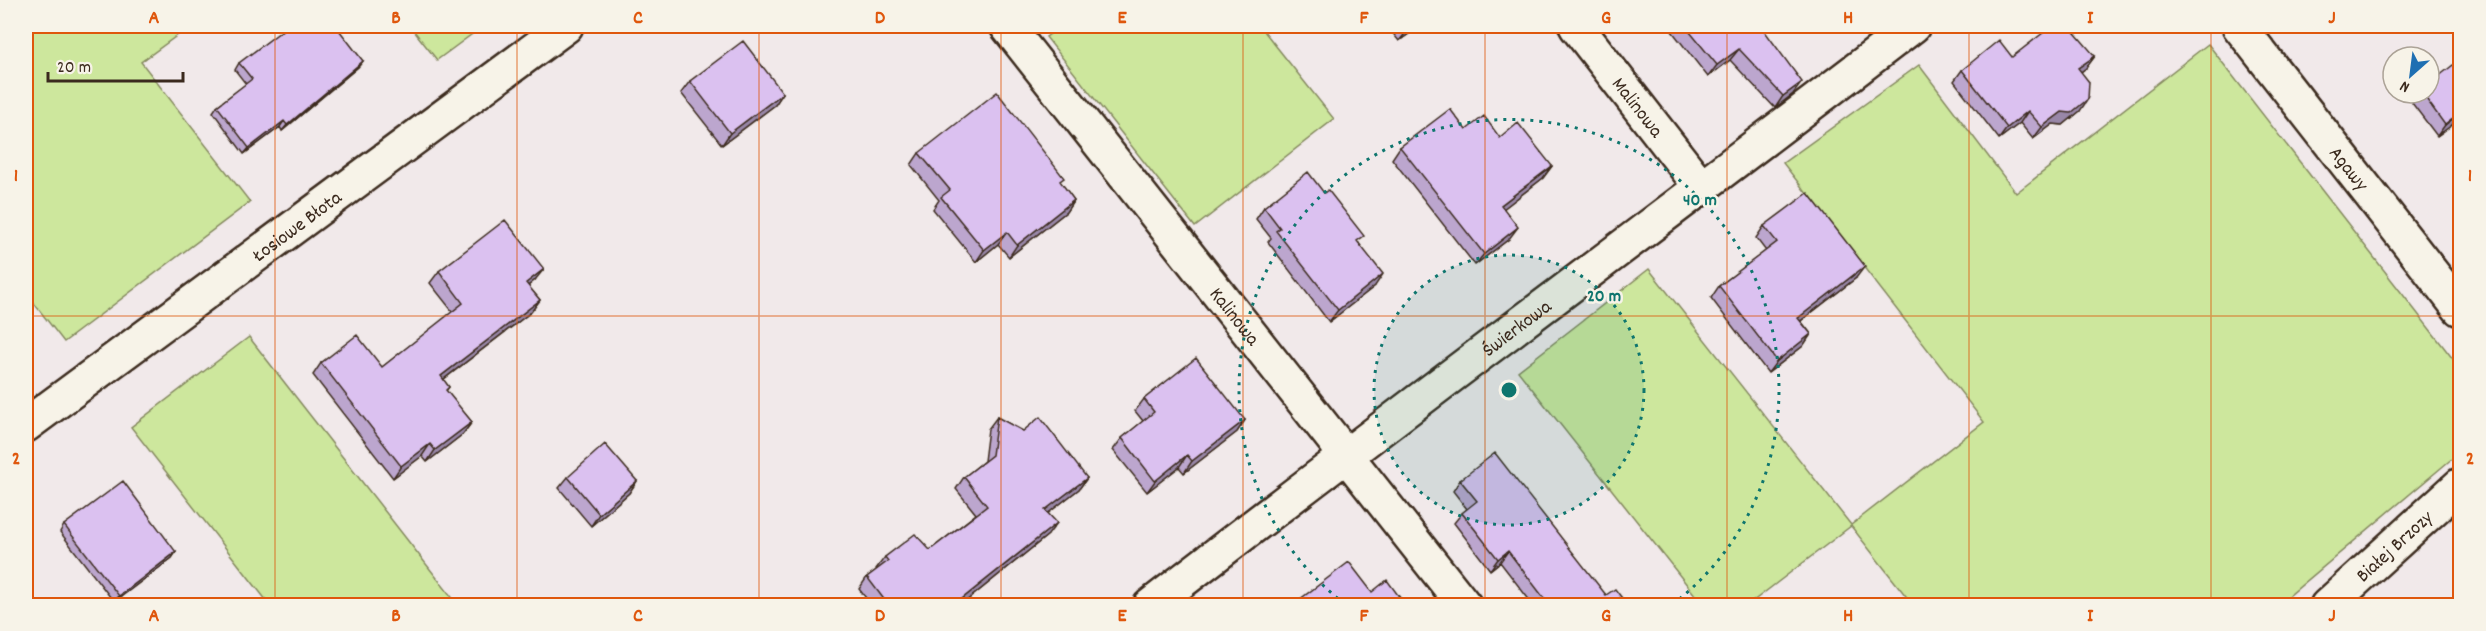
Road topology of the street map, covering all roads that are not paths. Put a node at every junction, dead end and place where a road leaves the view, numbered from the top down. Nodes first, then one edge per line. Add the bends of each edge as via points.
1 (566, 26) edge
2 (1007, 26) edge
3 (1576, 26) edge
4 (1913, 26) edge
5 (2239, 26) edge
6 (1702, 188) junction
7 (2460, 309) edge
8 (26, 425) edge
9 (1346, 453) junction
10 (2460, 485) edge
11 (1150, 606) edge
12 (1465, 606) edge
13 (2327, 606) edge

1 - 8 street, Łosiowe Błota
2 - 9 street, Kalinowa
3 - 6 street, Malinowa
4 - 6 street, Świerkowa
5 - 7 street, Agawy
6 - 9 street, Świerkowa
9 - 11 street, Świerkowa
9 - 12 street, Kalinowa
10 - 13 street, Białej Brzozy

